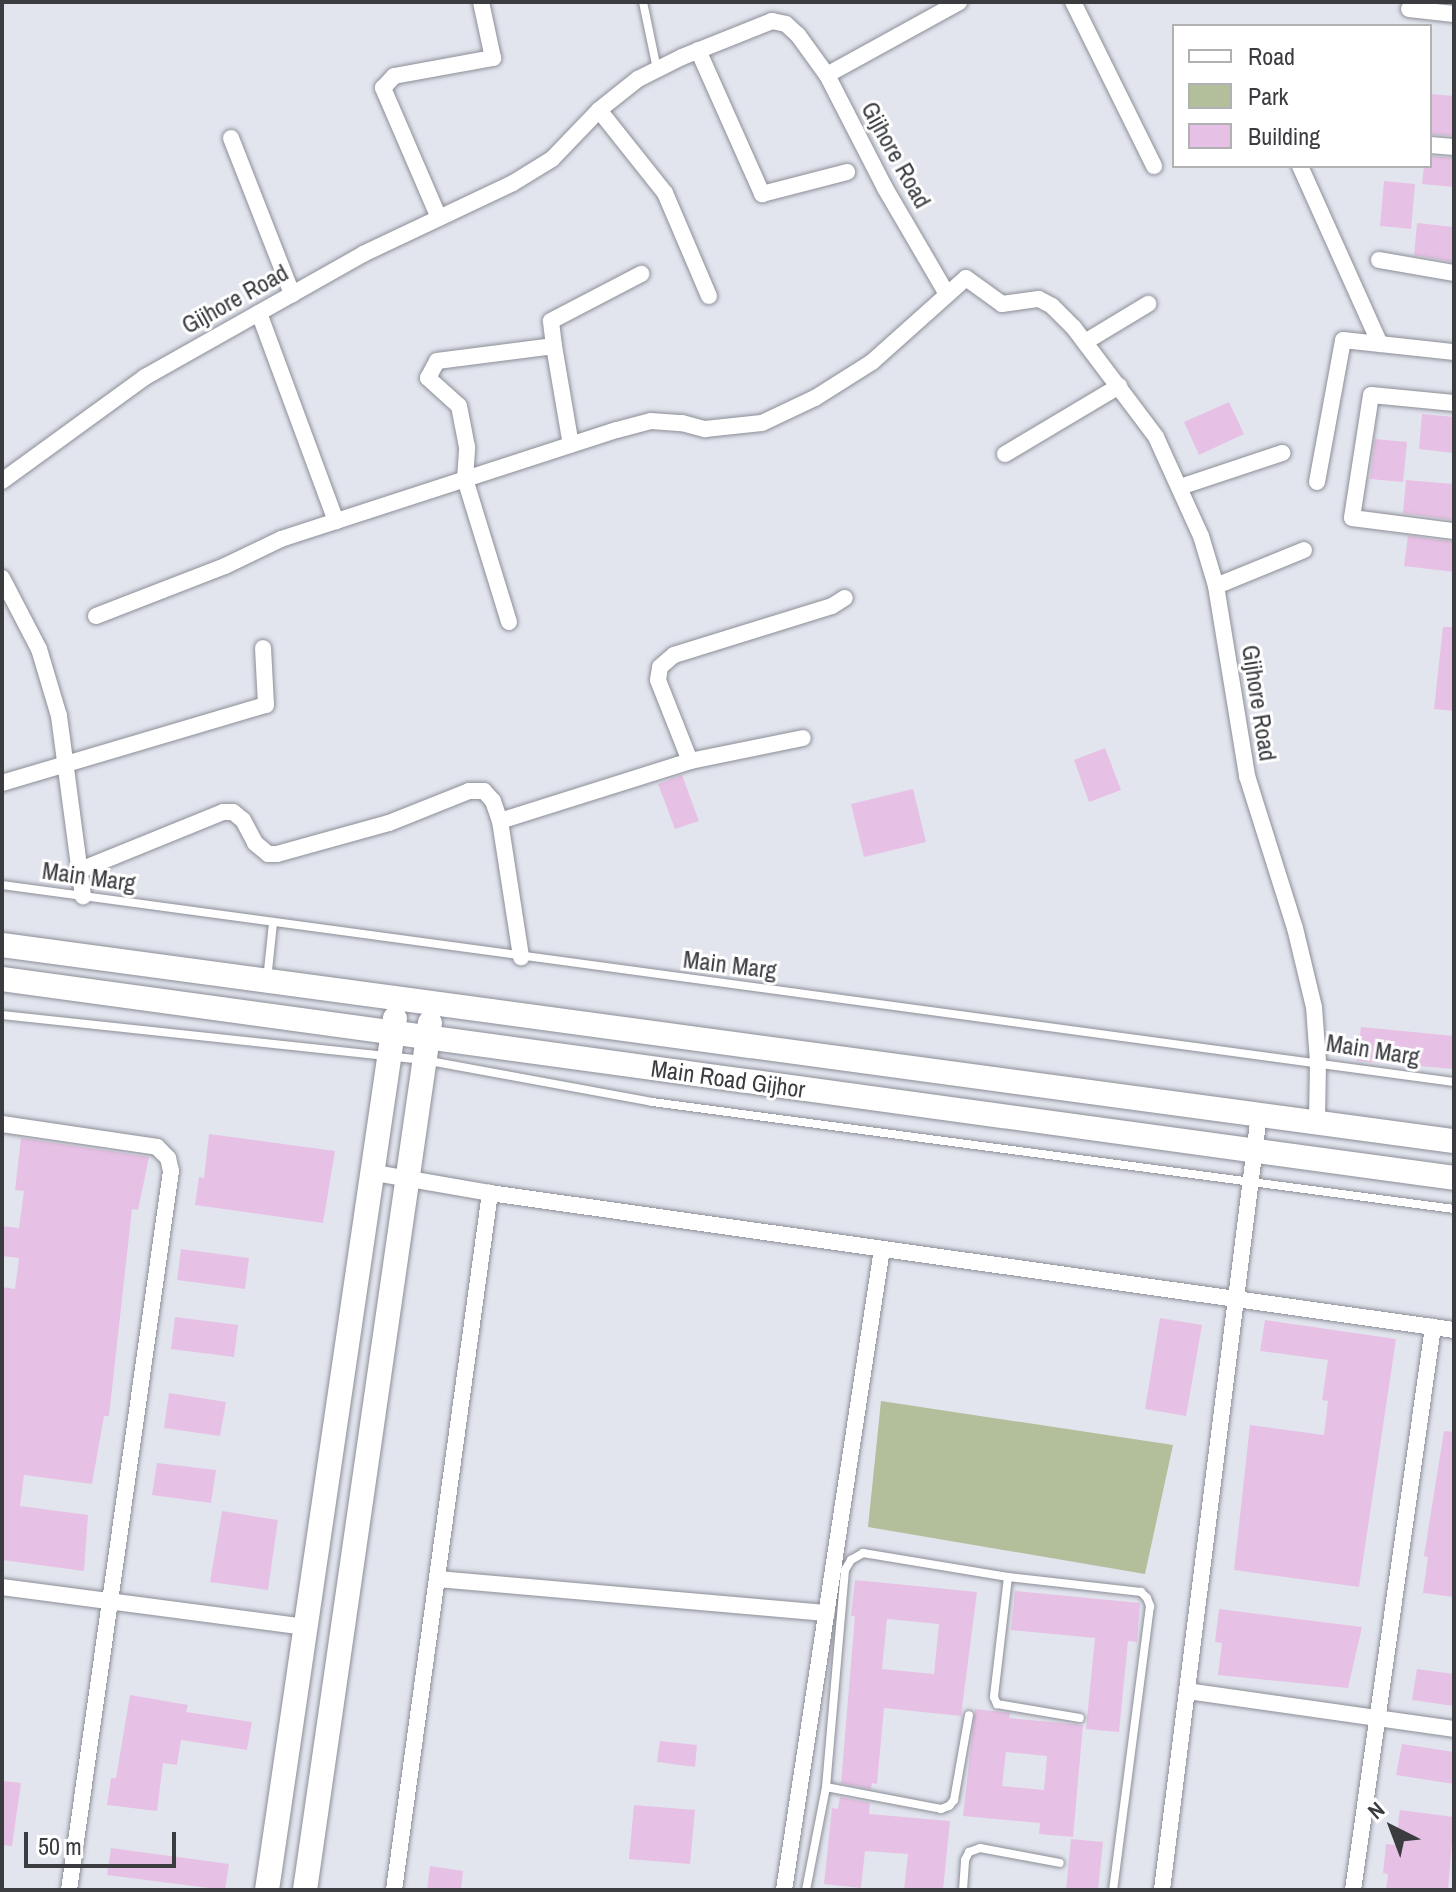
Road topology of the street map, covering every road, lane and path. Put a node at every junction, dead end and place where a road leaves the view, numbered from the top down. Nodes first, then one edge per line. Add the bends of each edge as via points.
1 (481, 2) edge
2 (643, 2) edge
3 (1073, 2) edge
4 (956, 3) edge
5 (1409, 9) dead end
6 (1454, 14) edge
7 (698, 50) junction
8 (657, 69) junction
9 (827, 75) junction
10 (599, 110) junction
11 (231, 138) dead end
12 (1432, 145) edge
13 (1454, 147) edge
14 (1154, 166) dead end
15 (1301, 168) edge
16 (847, 172) dead end
17 (439, 218) junction
18 (1379, 260) dead end
19 (1454, 273) edge
20 (641, 274) dead end
21 (292, 294) junction
22 (947, 294) junction
23 (709, 296) dead end
24 (1148, 304) dead end
25 (259, 313) junction
26 (1085, 342) junction
27 (1380, 344) junction
28 (554, 346) junction
29 (1454, 352) edge
30 (1119, 386) junction
31 (1454, 403) edge
32 (571, 445) junction
33 (1282, 453) dead end
34 (1005, 454) dead end
35 (465, 479) junction
36 (2, 481) edge
37 (1317, 482) dead end
38 (1180, 487) junction
39 (336, 521) junction
40 (1454, 531) edge
41 (1304, 550) dead end
42 (2, 578) edge
43 (1216, 586) junction
44 (845, 598) dead end
45 (96, 616) dead end
46 (509, 622) dead end
47 (263, 648) dead end
48 (803, 738) dead end
49 (690, 761) junction
50 (65, 767) junction
51 (2, 783) edge
52 (500, 821) junction
53 (78, 871) junction
54 (2, 885) edge
55 (83, 896) junction
56 (273, 923) junction
57 (2, 945) edge
58 (521, 957) junction
59 (2, 979) edge
60 (266, 980) junction
61 (398, 998) junction
62 (433, 1005) junction
63 (2, 1015) edge
64 (392, 1043) junction
65 (425, 1049) junction
66 (1318, 1062) junction
67 (1454, 1082) edge
68 (1259, 1114) junction
69 (1317, 1122) junction
70 (2, 1124) edge
71 (1454, 1141) edge
72 (1255, 1151) junction
73 (375, 1173) junction
74 (1454, 1178) edge
75 (405, 1180) junction
76 (1251, 1180) junction
77 (490, 1193) junction
78 (1454, 1209) edge
79 (882, 1249) junction
80 (1236, 1299) junction
81 (1433, 1327) junction
82 (1454, 1330) edge
83 (1008, 1577) junction
84 (437, 1579) junction
85 (2, 1587) edge
86 (111, 1602) junction
87 (827, 1613) junction
88 (307, 1627) junction
89 (1187, 1691) junction
90 (969, 1715) dead end
91 (1080, 1718) dead end
92 (1377, 1718) junction
93 (1454, 1729) edge
94 (826, 1787) junction
95 (1060, 1863) dead end
96 (69, 1890) edge
97 (267, 1890) edge
98 (305, 1890) edge
99 (394, 1890) edge
100 (784, 1890) edge
101 (806, 1890) edge
102 (963, 1890) edge
103 (1113, 1890) edge
104 (1162, 1890) edge
105 (1353, 1890) edge

1 - 17 street via 493,58 394,76 383,88
2 - 8 lane
3 - 14 street
4 - 9 street
5 - 6 street
7 - 8 street, Gijhore Road
7 - 9 street, Gijhore Road via 772,21 798,35
7 - 16 street via 762,194
8 - 10 street, Gijhore Road
9 - 22 street, Gijhore Road
10 - 17 street, Gijhore Road via 552,159
10 - 23 street via 665,193
11 - 21 street
12 - 13 street
15 - 27 street
17 - 21 street, Gijhore Road
18 - 19 street
20 - 28 street via 551,321
21 - 25 street, Gijhore Road
22 - 26 street, Gijhore Road via 966,278 1002,304 1039,299
22 - 32 street via 872,362 762,423 705,429 651,421
24 - 26 street
25 - 36 street, Gijhore Road via 145,377
25 - 39 street
26 - 30 street, Gijhore Road
27 - 29 street
27 - 37 street via 1343,340
28 - 32 street
28 - 35 street via 437,361 428,378 459,406 467,447
30 - 34 street
30 - 38 street, Gijhore Road via 1156,437
31 - 40 street via 1371,395 1352,518
32 - 35 street
33 - 38 street
35 - 39 street
35 - 46 street
38 - 43 street, Gijhore Road
39 - 45 street
41 - 43 street
42 - 50 street via 39,649 59,716
43 - 66 street, Gijhore Road via 1247,776 1295,928 1314,1007
44 - 49 street via 674,655 660,667 658,680
47 - 50 street via 266,705
48 - 49 street
49 - 52 street
50 - 51 street
50 - 53 street
52 - 53 street via 484,791 469,791 389,823 268,854 243,820 223,812
52 - 58 street
53 - 55 street
54 - 55 lane, Main Marg
55 - 56 lane, Main Marg
56 - 58 lane, Main Marg
56 - 60 lane
57 - 60 street, Main Road Gijhor
58 - 66 lane, Main Marg
59 - 64 street, Main Road Gijhor
60 - 61 street, Main Road Gijhor
61 - 62 street, Main Road Gijhor
61 - 64 street
62 - 65 street
62 - 68 street, Main Road Gijhor
63 - 64 lane
64 - 65 street, Main Road Gijhor
64 - 73 street
65 - 72 street, Main Road Gijhor
65 - 75 street
65 - 76 lane via 652,1102
66 - 67 lane, Main Marg
66 - 69 street, Gijhore Road
68 - 69 street, Main Road Gijhor
68 - 72 street
69 - 71 street, Main Road Gijhor
70 - 86 street via 157,1147 171,1171
72 - 74 street, Main Road Gijhor
72 - 76 street
73 - 75 street
73 - 88 street
75 - 77 street
75 - 98 street
76 - 78 lane
76 - 80 street
77 - 79 street
77 - 84 street
79 - 80 street
79 - 87 street
80 - 81 street
80 - 89 street
81 - 82 street
81 - 92 street
83 - 91 lane via 997,1704
83 - 94 lane via 863,1553 851,1560 845,1570
83 - 103 lane via 1141,1592 1150,1606
84 - 87 street
84 - 99 street
85 - 86 street
86 - 88 street
86 - 96 street
87 - 100 street
88 - 97 street
89 - 92 street
89 - 104 street
90 - 94 lane via 949,1806 941,1809
92 - 93 street
92 - 105 street
94 - 101 lane
95 - 102 lane via 980,1848 965,1860

